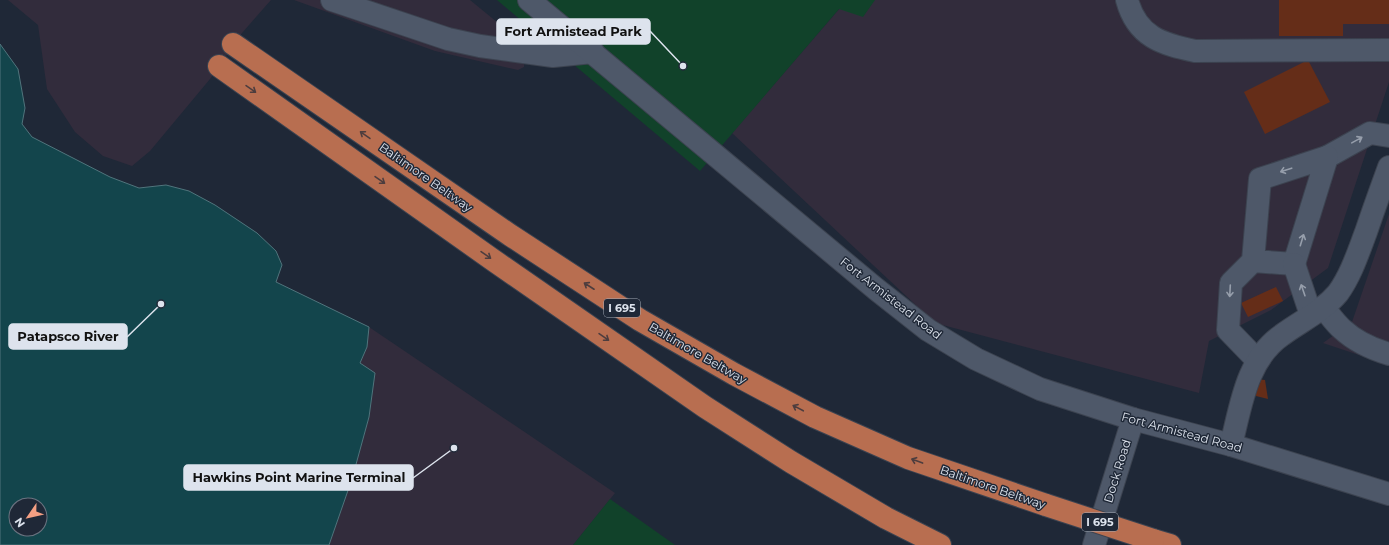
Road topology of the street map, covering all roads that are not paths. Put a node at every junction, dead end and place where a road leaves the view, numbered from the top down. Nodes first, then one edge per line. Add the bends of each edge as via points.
1 (332, 0) edge
2 (529, 0) edge
3 (1128, 0) edge
4 (233, 44) dead end
5 (1389, 50) edge
6 (593, 52) junction
7 (219, 66) dead end
8 (1389, 136) edge
9 (1327, 157) junction
10 (1389, 167) edge
11 (1253, 261) junction
12 (1294, 264) junction
13 (1317, 311) junction
14 (1389, 354) edge
15 (1257, 360) junction
16 (1133, 419) junction
17 (1231, 445) junction
18 (1389, 494) edge
19 (1161, 542) edge
20 (940, 545) edge
21 (1094, 545) edge

1 - 6 street via 448,39 480,46 553,56
2 - 6 street, Fort Armistead Road
3 - 5 street via 1130,11 1151,37 1169,45 1195,51
19 -> 4 highway, Baltimore Beltway / I 695, bridge via 908,458 816,417 734,374 640,320 510,235
6 - 16 street, Fort Armistead Road via 928,330 976,359 1040,389
7 -> 20 highway, I 695 via 705,407 886,518
9 -> 8 street via 1370,133
9 -> 11 street via 1260,179
12 -> 9 street
10 - 13 street via 1357,258 1348,276 1338,293
11 - 12 street
11 -> 15 street via 1231,283 1228,330
13 -> 12 street
13 - 14 street via 1354,339
13 - 15 street via 1280,336
15 - 17 street via 1247,382
16 - 17 street, Fort Armistead Road
16 - 21 street, Dock Road
17 - 18 street, Fort Armistead Road

